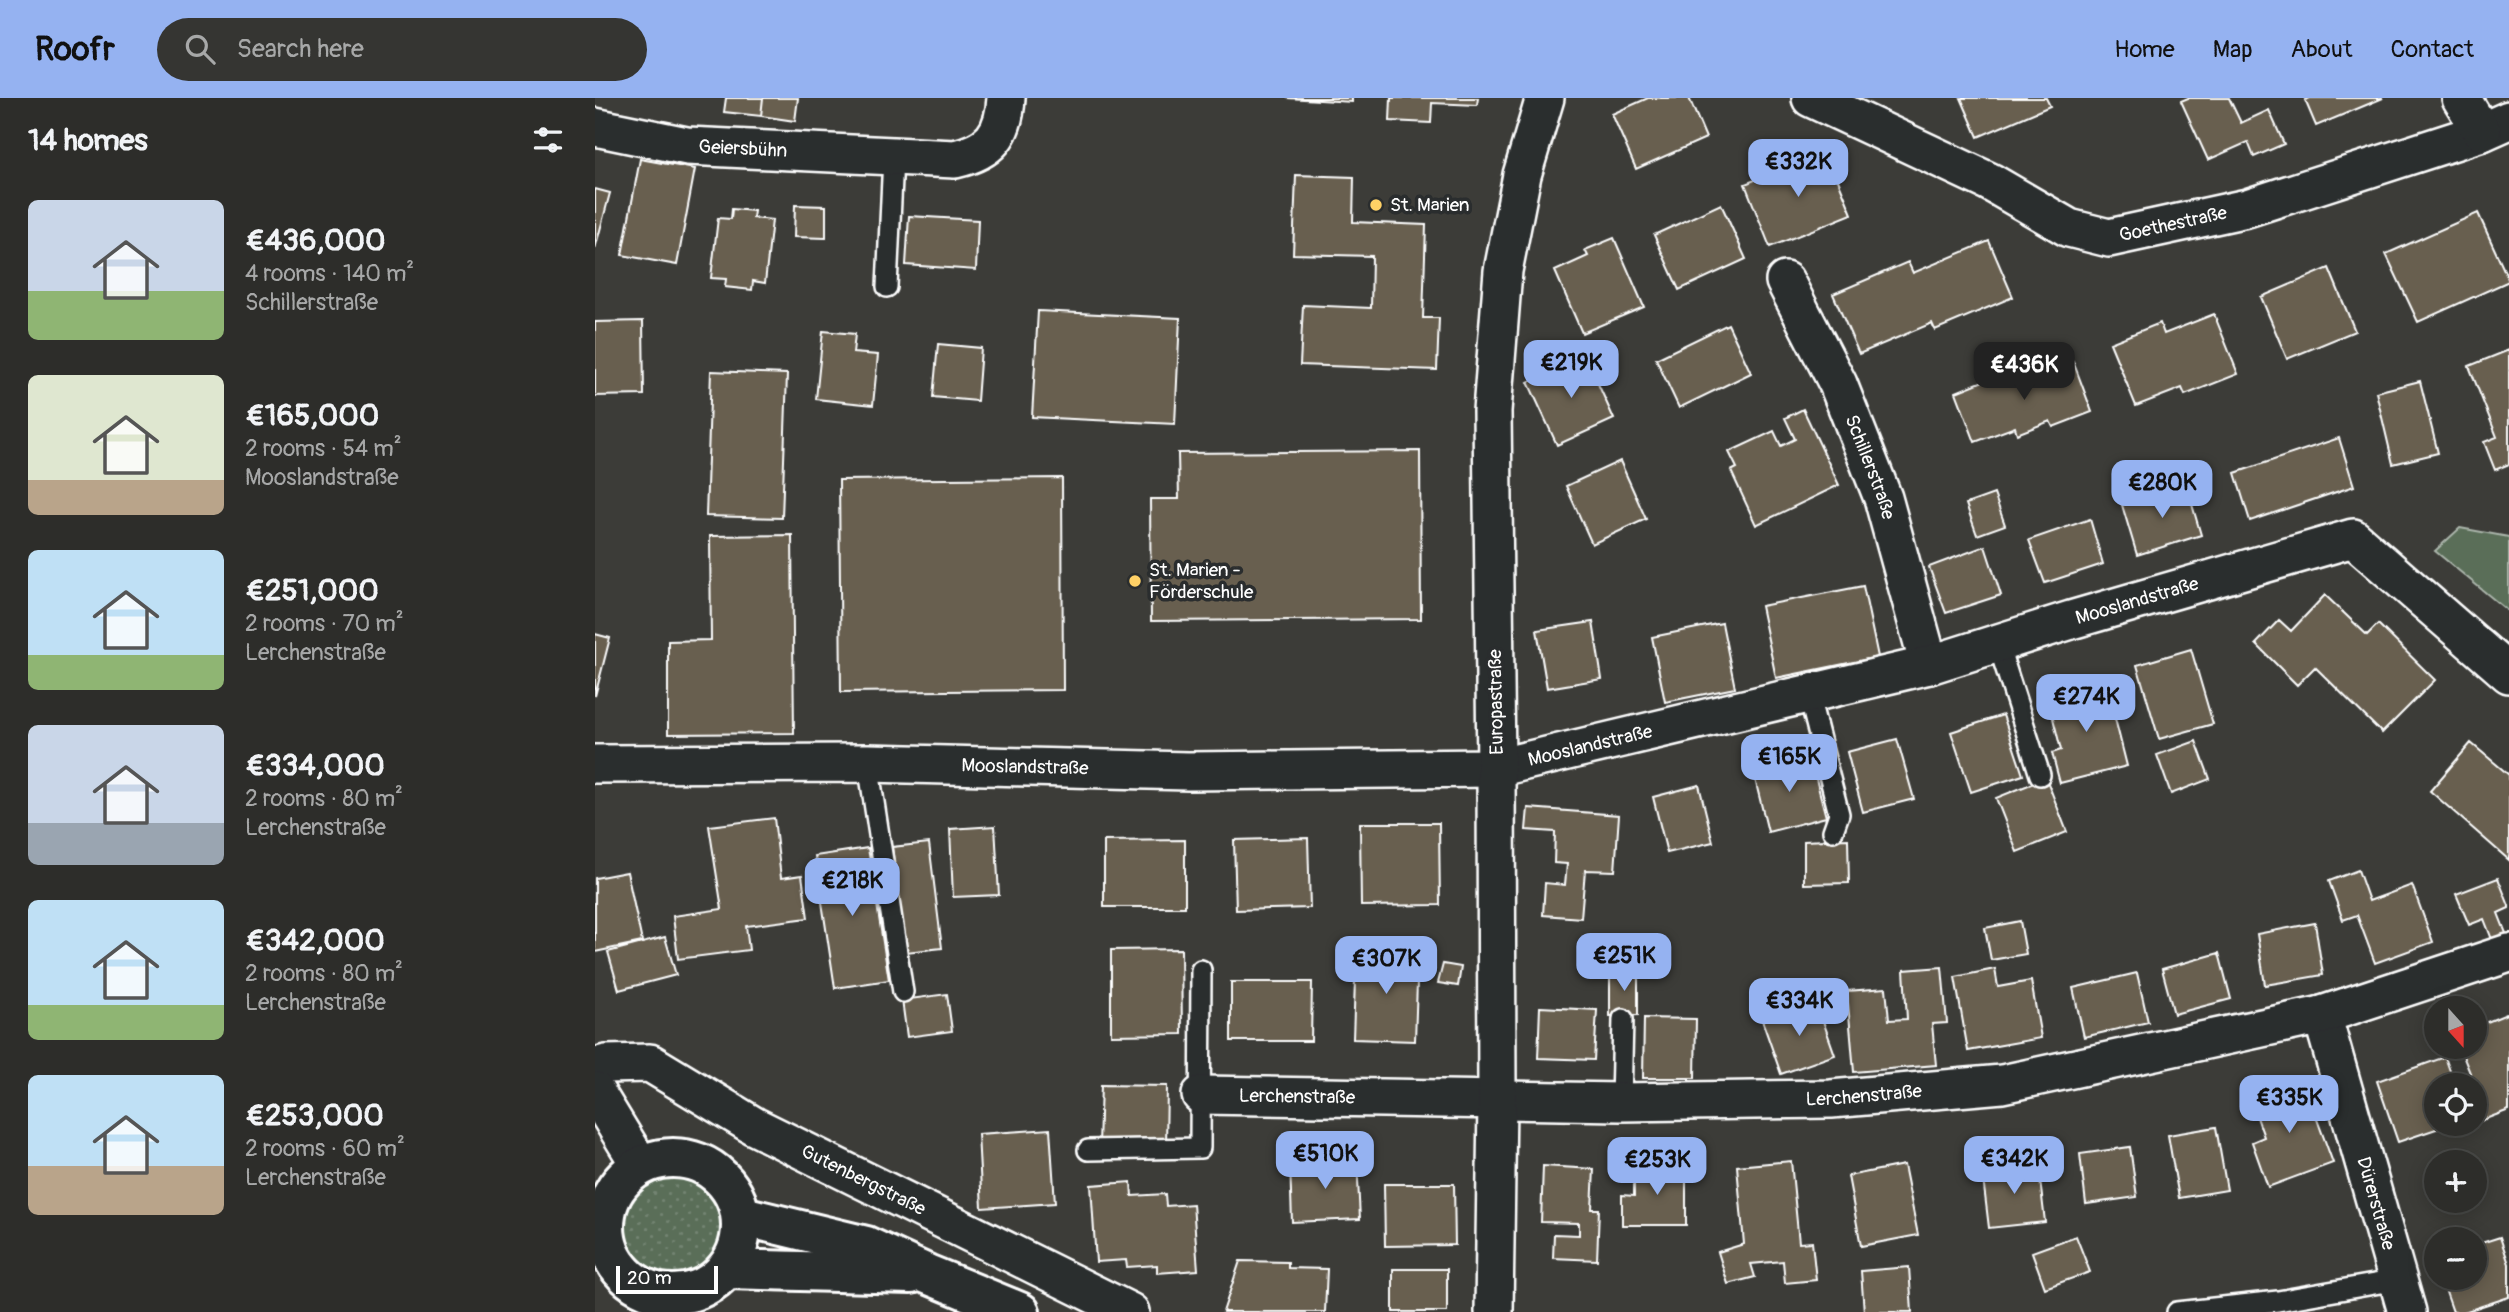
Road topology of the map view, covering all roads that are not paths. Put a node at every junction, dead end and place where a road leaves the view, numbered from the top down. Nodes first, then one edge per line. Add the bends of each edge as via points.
1 (1006, 98) edge
2 (1545, 98) edge
3 (1811, 98) edge
4 (2461, 98) edge
5 (2495, 126) edge
6 (595, 127) edge
7 (893, 157) junction
8 (1784, 281) dead end
9 (887, 287) dead end
10 (1998, 644) junction
11 (1929, 664) junction
12 (2509, 674) edge
13 (1808, 692) junction
14 (868, 763) junction
15 (595, 764) edge
16 (1496, 768) junction
17 (2040, 775) dead end
18 (1833, 831) dead end
19 (2509, 953) edge
20 (1201, 970) dead end
21 (903, 992) dead end
22 (2322, 1015) junction
23 (1623, 1019) dead end
24 (596, 1090) edge
25 (1201, 1095) junction
26 (1497, 1102) junction
27 (1621, 1102) junction
28 (1087, 1150) dead end
29 (640, 1166) junction
30 (601, 1212) edge
31 (742, 1216) junction
32 (606, 1264) edge
33 (727, 1269) junction
34 (927, 1274) junction
35 (2402, 1296) edge
36 (662, 1303) edge
37 (1020, 1312) edge
38 (1130, 1312) edge
39 (1494, 1312) edge
40 (2177, 1312) edge

1 - 7 street, Geiersbühn via 1005,117 993,141 976,154 955,159
2 - 16 street, Europastraße via 1522,175 1503,271 1492,411
3 - 5 street, Goethestraße via 1990,182 2069,228 2109,238 2246,208
4 - 5 street
6 - 7 street, Geiersbühn via 687,146
7 - 9 lane
8 - 11 street, Schillerstraße via 1838,384 1884,498
10 - 11 street, Mooslandstraße
10 - 12 street, Mooslandstraße via 2353,538
10 - 17 lane
11 - 13 street, Mooslandstraße
13 - 16 street, Mooslandstraße
13 - 18 lane via 1839,814
14 - 15 street, Mooslandstraße
14 - 16 street, Mooslandstraße via 1188,771
14 - 21 lane
16 - 26 street, Europastraße
19 - 22 street, Lerchenstraße
20 - 25 lane
22 - 27 street, Lerchenstraße via 2002,1084 1831,1099
22 - 35 street, Dürerstraße
23 - 27 lane
24 - 29 street
24 - 38 street, Gutenbergstraße via 606,1064 650,1063 754,1126
25 - 26 street, Lerchenstraße
25 - 28 lane via 1200,1148
26 - 27 street, Lerchenstraße
26 - 39 street, Europastraße
29 - 30 main road via 618,1184
29 - 31 main road via 665,1157 692,1159 716,1171 733,1191
30 - 32 main road
31 - 33 main road via 740,1244
31 - 34 main road via 866,1246
32 - 36 main road
33 - 34 main road
33 - 36 main road via 698,1290
34 - 37 main road
35 - 40 lane via 2278,1301

